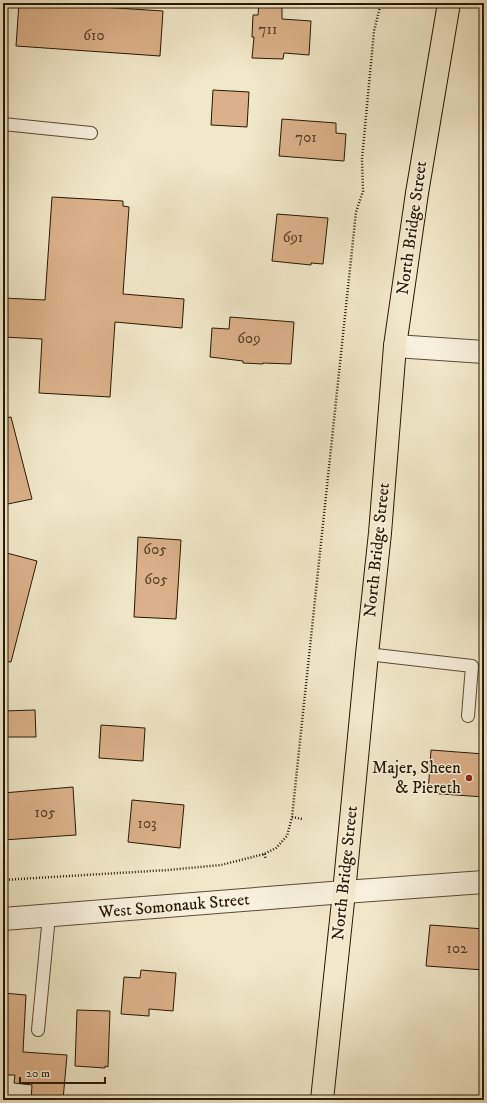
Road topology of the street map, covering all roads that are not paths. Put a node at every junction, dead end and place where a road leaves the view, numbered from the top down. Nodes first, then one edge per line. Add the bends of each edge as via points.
1 (449, 3) edge
2 (3, 124) edge
3 (91, 132) dead end
4 (395, 346) junction
5 (484, 352) edge
6 (367, 654) junction
7 (468, 716) dead end
8 (484, 882) edge
9 (344, 892) junction
10 (49, 916) junction
11 (3, 919) edge
12 (38, 1030) dead end
13 (322, 1100) edge

1 - 4 highway, North Bridge Street via 416,194
2 - 3 lane
4 - 5 street
4 - 6 highway, North Bridge Street via 380,534
6 - 7 lane via 472,666
6 - 9 highway, North Bridge Street
8 - 9 street, West Somonauk Street
9 - 10 street, West Somonauk Street
9 - 13 highway, North Bridge Street
10 - 11 street, West Somonauk Street
10 - 12 lane

